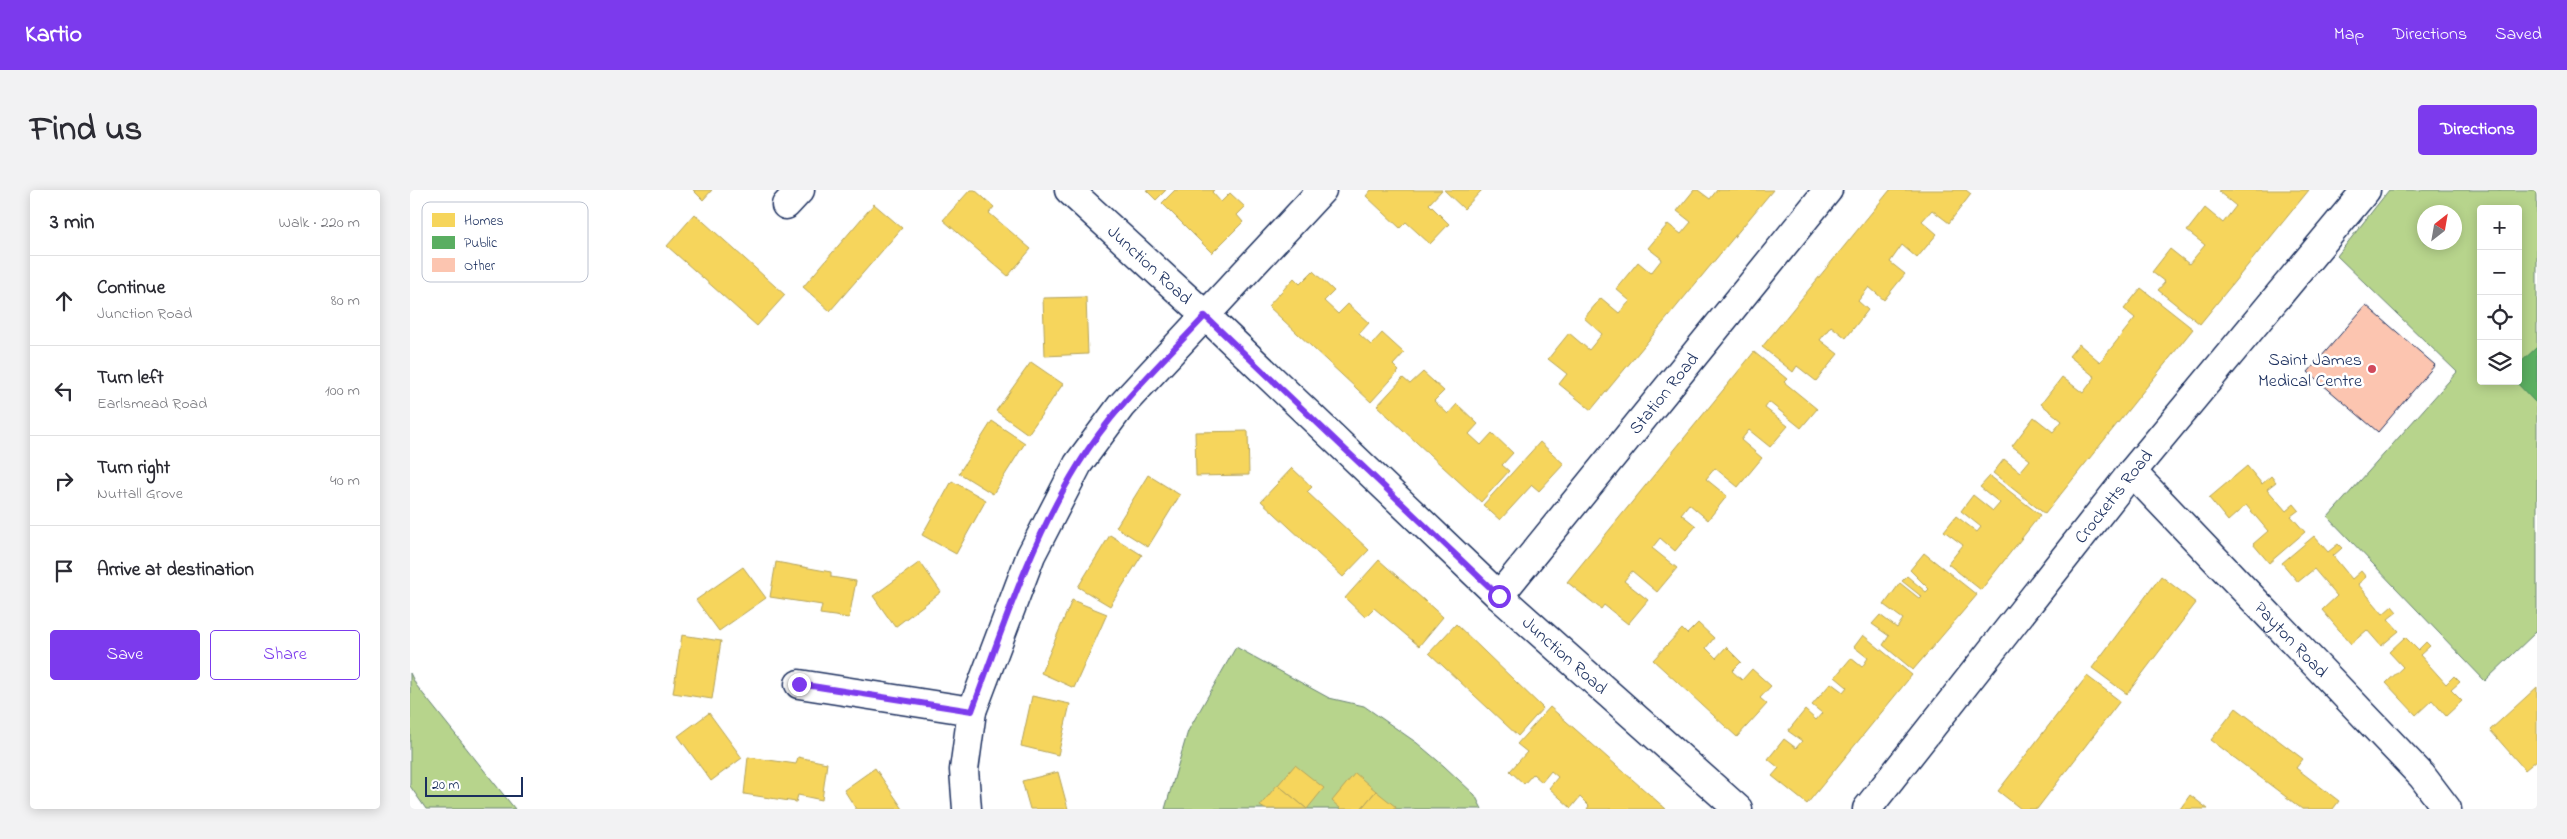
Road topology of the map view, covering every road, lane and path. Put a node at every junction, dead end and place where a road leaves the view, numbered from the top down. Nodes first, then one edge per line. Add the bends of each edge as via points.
1 (1068, 190) edge
2 (1322, 190) edge
3 (1828, 190) edge
4 (2366, 190) edge
5 (1205, 316) junction
6 (2132, 472) junction
7 (1499, 596) junction
8 (799, 684) dead end
9 (972, 711) junction
10 (967, 809) edge
11 (1738, 809) edge
12 (1867, 809) edge
13 (2447, 809) edge

1 - 5 street, Junction Road
2 - 5 street
3 - 7 street, Station Road
4 - 6 street, Crocketts Road
5 - 7 street, Junction Road
5 - 9 street via 1120,406 1078,464 1031,555
6 - 12 street, Crocketts Road
6 - 13 street, Payton Road via 2422,776
7 - 11 street, Junction Road
8 - 9 street
9 - 10 street via 964,770

